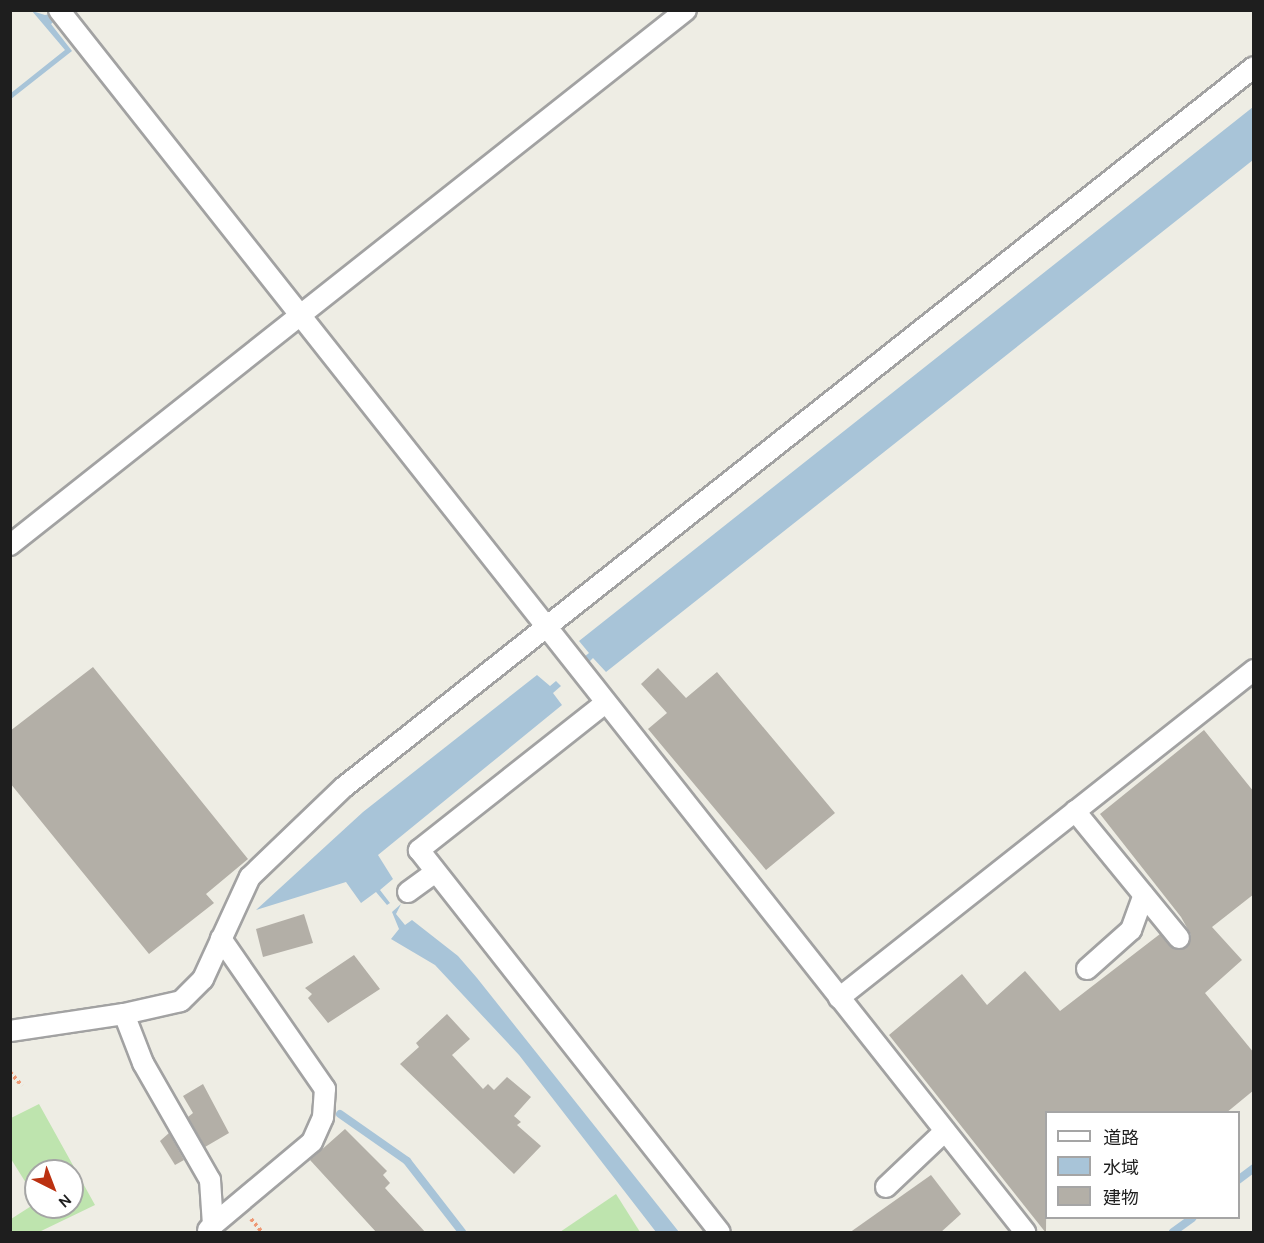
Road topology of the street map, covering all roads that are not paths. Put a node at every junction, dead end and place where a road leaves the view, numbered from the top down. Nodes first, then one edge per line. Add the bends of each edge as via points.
1 (59, 10) edge
2 (686, 10) edge
3 (1254, 67) edge
4 (300, 318) junction
5 (10, 545) edge
6 (544, 628) junction
7 (1254, 670) edge
8 (604, 704) junction
9 (1075, 811) junction
10 (436, 872) junction
11 (408, 892) dead end
12 (1144, 895) junction
13 (1179, 938) dead end
14 (221, 939) junction
15 (1087, 969) dead end
16 (839, 998) junction
17 (124, 1014) junction
18 (10, 1031) edge
19 (945, 1131) junction
20 (886, 1187) dead end
21 (209, 1229) edge
22 (720, 1233) edge
23 (1025, 1233) edge

1 - 4 street
2 - 4 street
3 - 6 street
4 - 5 street
4 - 6 street
6 - 8 street
6 - 14 street via 344,787 258,868
7 - 9 street
8 - 10 street via 419,850
8 - 16 street
9 - 12 street
9 - 16 street
10 - 11 street
10 - 22 street
12 - 13 street
12 - 15 street via 1131,930
14 - 17 street via 203,979 181,1001
14 - 21 street via 325,1089 323,1117 312,1142
16 - 19 street
17 - 18 street
17 - 21 street via 143,1063 210,1180
19 - 20 street
19 - 23 street

